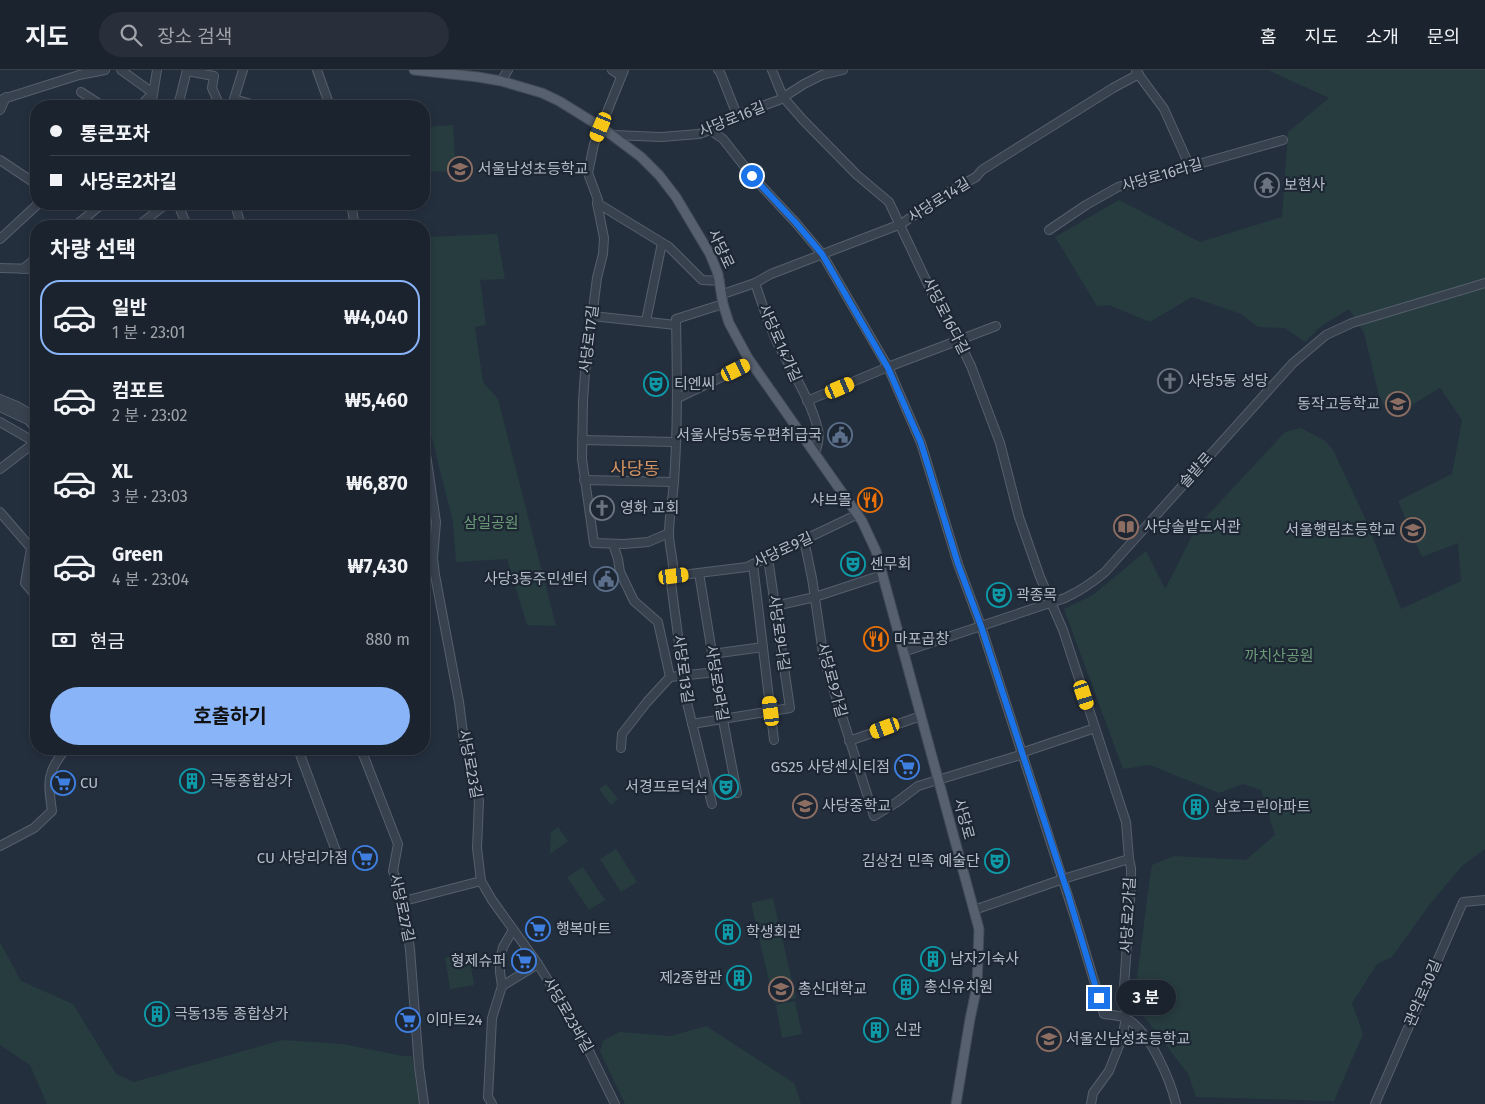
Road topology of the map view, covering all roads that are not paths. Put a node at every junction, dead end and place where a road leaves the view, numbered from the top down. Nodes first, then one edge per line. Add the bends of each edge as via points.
1 (105, 70) edge
2 (121, 70) edge
3 (157, 70) edge
4 (187, 70) edge
5 (244, 70) edge
6 (317, 70) edge
7 (420, 70) edge
8 (508, 70) edge
9 (612, 70) edge
10 (718, 70) edge
11 (772, 70) edge
12 (843, 70) edge
13 (1137, 72) edge
14 (623, 73) edge
15 (501, 81) junction
16 (81, 92) dead end
17 (153, 93) junction
18 (2, 97) edge
19 (783, 97) junction
20 (93, 100) edge
21 (146, 100) edge
22 (152, 100) edge
23 (180, 100) edge
24 (217, 100) edge
25 (237, 100) edge
26 (328, 100) edge
27 (0, 110) edge
28 (737, 115) junction
29 (601, 127) junction
30 (710, 130) junction
31 (613, 135) junction
32 (1283, 140) dead end
33 (0, 160) edge
34 (1190, 166) junction
35 (30, 180) edge
36 (597, 203) junction
37 (31, 210) edge
38 (95, 210) edge
39 (158, 210) edge
40 (82, 220) edge
41 (146, 220) edge
42 (901, 224) junction
43 (1049, 230) dead end
44 (0, 239) edge
45 (662, 242) junction
46 (822, 254) junction
47 (30, 263) edge
48 (0, 268) edge
49 (23, 269) junction
50 (30, 269) edge
51 (720, 281) junction
52 (755, 284) junction
53 (1485, 284) edge
54 (722, 294) junction
55 (723, 304) junction
56 (592, 316) junction
57 (646, 321) junction
58 (676, 325) junction
59 (996, 326) dead end
60 (958, 341) junction
61 (751, 363) junction
62 (888, 368) junction
63 (678, 398) junction
64 (0, 399) edge
65 (808, 401) junction
66 (0, 407) edge
67 (15, 410) junction
68 (30, 415) edge
69 (0, 422) edge
70 (30, 422) edge
71 (30, 436) edge
72 (582, 440) junction
73 (676, 442) junction
74 (30, 446) edge
75 (815, 453) junction
76 (0, 469) edge
77 (584, 480) junction
78 (430, 482) edge
79 (674, 482) junction
80 (434, 509) junction
81 (430, 510) edge
82 (0, 512) edge
83 (858, 514) junction
84 (669, 533) junction
85 (804, 540) junction
86 (610, 544) junction
87 (30, 547) edge
88 (30, 554) edge
89 (768, 558) junction
90 (753, 564) junction
91 (699, 573) junction
92 (882, 575) junction
93 (674, 576) junction
94 (30, 589) edge
95 (815, 597) junction
96 (1052, 603) junction
97 (775, 606) junction
98 (981, 626) junction
99 (763, 647) junction
100 (903, 652) junction
101 (712, 654) junction
102 (716, 672) junction
103 (684, 676) junction
104 (670, 677) junction
105 (771, 711) junction
106 (921, 716) junction
107 (723, 720) junction
108 (692, 724) junction
109 (1095, 728) junction
110 (774, 740) dead end
111 (849, 741) junction
112 (621, 748) dead end
113 (1021, 753) junction
114 (61, 755) edge
115 (300, 755) edge
116 (363, 755) edge
117 (939, 781) junction
118 (736, 793) dead end
119 (712, 804) dead end
120 (0, 846) edge
121 (339, 859) dead end
122 (1128, 859) junction
123 (1063, 879) junction
124 (482, 881) junction
125 (1485, 900) edge
126 (404, 901) junction
127 (974, 910) junction
128 (514, 930) junction
129 (538, 964) junction
130 (502, 986) junction
131 (1126, 1018) junction
132 (424, 1104) edge
133 (492, 1104) edge
134 (615, 1104) edge
135 (956, 1104) edge
136 (1091, 1104) edge
137 (1176, 1104) edge
138 (1375, 1104) edge

1 - 18 street via 79,74
2 - 17 street
3 - 17 street
4 - 23 street
4 - 24 street via 214,76 212,88
5 - 25 street via 234,99
6 - 26 street
7 - 15 main road, 사당로
8 - 15 street
9 - 14 street
10 - 28 street
11 - 19 street, 사당로16다길
12 - 19 street, 사당로16길 via 822,75
13 - 34 street via 1164,109
13 - 42 street, 사당로14길
14 - 29 street, 사당로17길
15 - 29 main road, 사당로 via 550,97
16 - 20 street
17 - 21 street
17 - 22 street
18 - 27 street
19 - 28 street, 사당로16길
19 - 42 street, 사당로16다길 via 857,175 889,202
28 - 30 street, 사당로16길
29 - 31 main road, 사당로
29 - 36 street, 사당로17길 via 588,173
30 - 31 street, 사당로16길 via 662,137
30 - 46 street via 723,138 752,176
31 - 51 main road, 사당로 via 641,157 676,198 710,254
32 - 34 street, 사당로16라길
33 - 35 street
34 - 43 street, 사당로16라길 via 1118,187
36 - 45 street
36 - 56 street, 사당로17길 via 604,238
37 - 44 street
38 - 40 street
39 - 41 street
42 - 46 street, 사당로14길
42 - 60 street, 사당로16다길
45 - 51 street via 702,280
45 - 57 street
46 - 52 street, 사당로14길 via 771,274
46 - 62 street
47 - 49 street
48 - 49 street
49 - 50 street
51 - 54 main road, 사당로
52 - 54 street, 사당로14길
52 - 65 street, 사당로14가길 via 777,340
53 - 96 street, 솔밭로 via 1386,312 1326,335 1293,363 1105,572 1080,591
54 - 55 main road, 사당로
55 - 58 street via 676,319
55 - 61 main road, 사당로 via 732,332
56 - 57 street
56 - 72 street, 사당로17길
57 - 58 street
58 - 63 street, 사당로13길
59 - 60 street
60 - 62 street
60 - 96 street, 사당로16다길 via 1000,443 1019,517
61 - 63 street
61 - 75 main road, 사당로
62 - 65 street
62 - 98 street via 921,443 958,564
63 - 73 street, 사당로13길
64 - 67 street
65 - 75 street, 사당로14가길 via 818,430 819,443
66 - 67 street
67 - 68 street
67 - 70 street
69 - 71 street
72 - 73 street
72 - 77 street, 사당로17길
73 - 79 street, 사당로13길
74 - 76 street
75 - 83 main road, 사당로
77 - 79 street
77 - 86 street, 사당로17길 via 594,543
78 - 80 street, 사당로23길
79 - 84 street, 사당로13길
80 - 81 street
80 - 124 street, 사당로23길 via 433,558 464,740 478,800 477,848
82 - 87 street
83 - 85 street, 사당로9길
83 - 92 main road, 사당로 via 869,535
84 - 86 street via 648,542
84 - 93 street, 사당로13길
85 - 89 street, 사당로9길
85 - 95 street, 사당로9가길
86 - 104 street via 634,601 658,622
88 - 94 street via 25,583
89 - 90 street, 사당로9길
89 - 97 street, 사당로9나길
90 - 91 street, 사당로9길
90 - 99 street
91 - 93 street, 사당로9길
91 - 101 street, 사당로9라길
92 - 95 street
92 - 100 main road, 사당로
93 - 103 street, 사당로13길 via 672,583
95 - 97 street
95 - 111 street, 사당로9가길 via 824,660
96 - 98 street, 솔밭로
96 - 109 street, 사당로2가길
97 - 105 street, 사당로9나길 via 790,708
98 - 100 street, 솔밭로
98 - 113 street
99 - 101 street
99 - 105 street
100 - 106 main road, 사당로
101 - 102 street, 사당로9라길
102 - 103 street
102 - 107 street, 사당로9라길
103 - 104 street
103 - 108 street, 사당로13길
104 - 112 street via 622,734
105 - 107 street
105 - 110 street
106 - 111 street
106 - 117 main road, 사당로
107 - 108 street
107 - 118 street, 사당로9라길
108 - 119 street, 사당로13길
109 - 113 street
109 - 122 street, 사당로2가길 via 1126,822
111 - 117 street, 사당로9가길 via 874,816 918,786
113 - 117 street
113 - 123 street
114 - 120 street via 54,763 48,782 52,811 34,828
115 - 121 street
116 - 126 street, 사당로27길 via 398,844 393,871
117 - 127 main road, 사당로
122 - 123 street
122 - 131 street, 사당로2가길 via 1131,886 1124,987
123 - 127 street
123 - 131 street via 1104,1014
124 - 126 street
124 - 128 street, 사당로23길
125 - 138 street, 관악로30길 via 1463,902
126 - 132 street, 사당로27길
127 - 135 main road, 사당로 via 979,929 979,969
128 - 129 street, 사당로23바길
128 - 130 street via 503,947
129 - 130 street
129 - 134 street, 사당로23바길 via 586,1045
130 - 133 street via 492,1018 488,1097
131 - 136 street, 사당로2가길 via 1109,1071 1093,1093
131 - 137 street via 1148,1038

